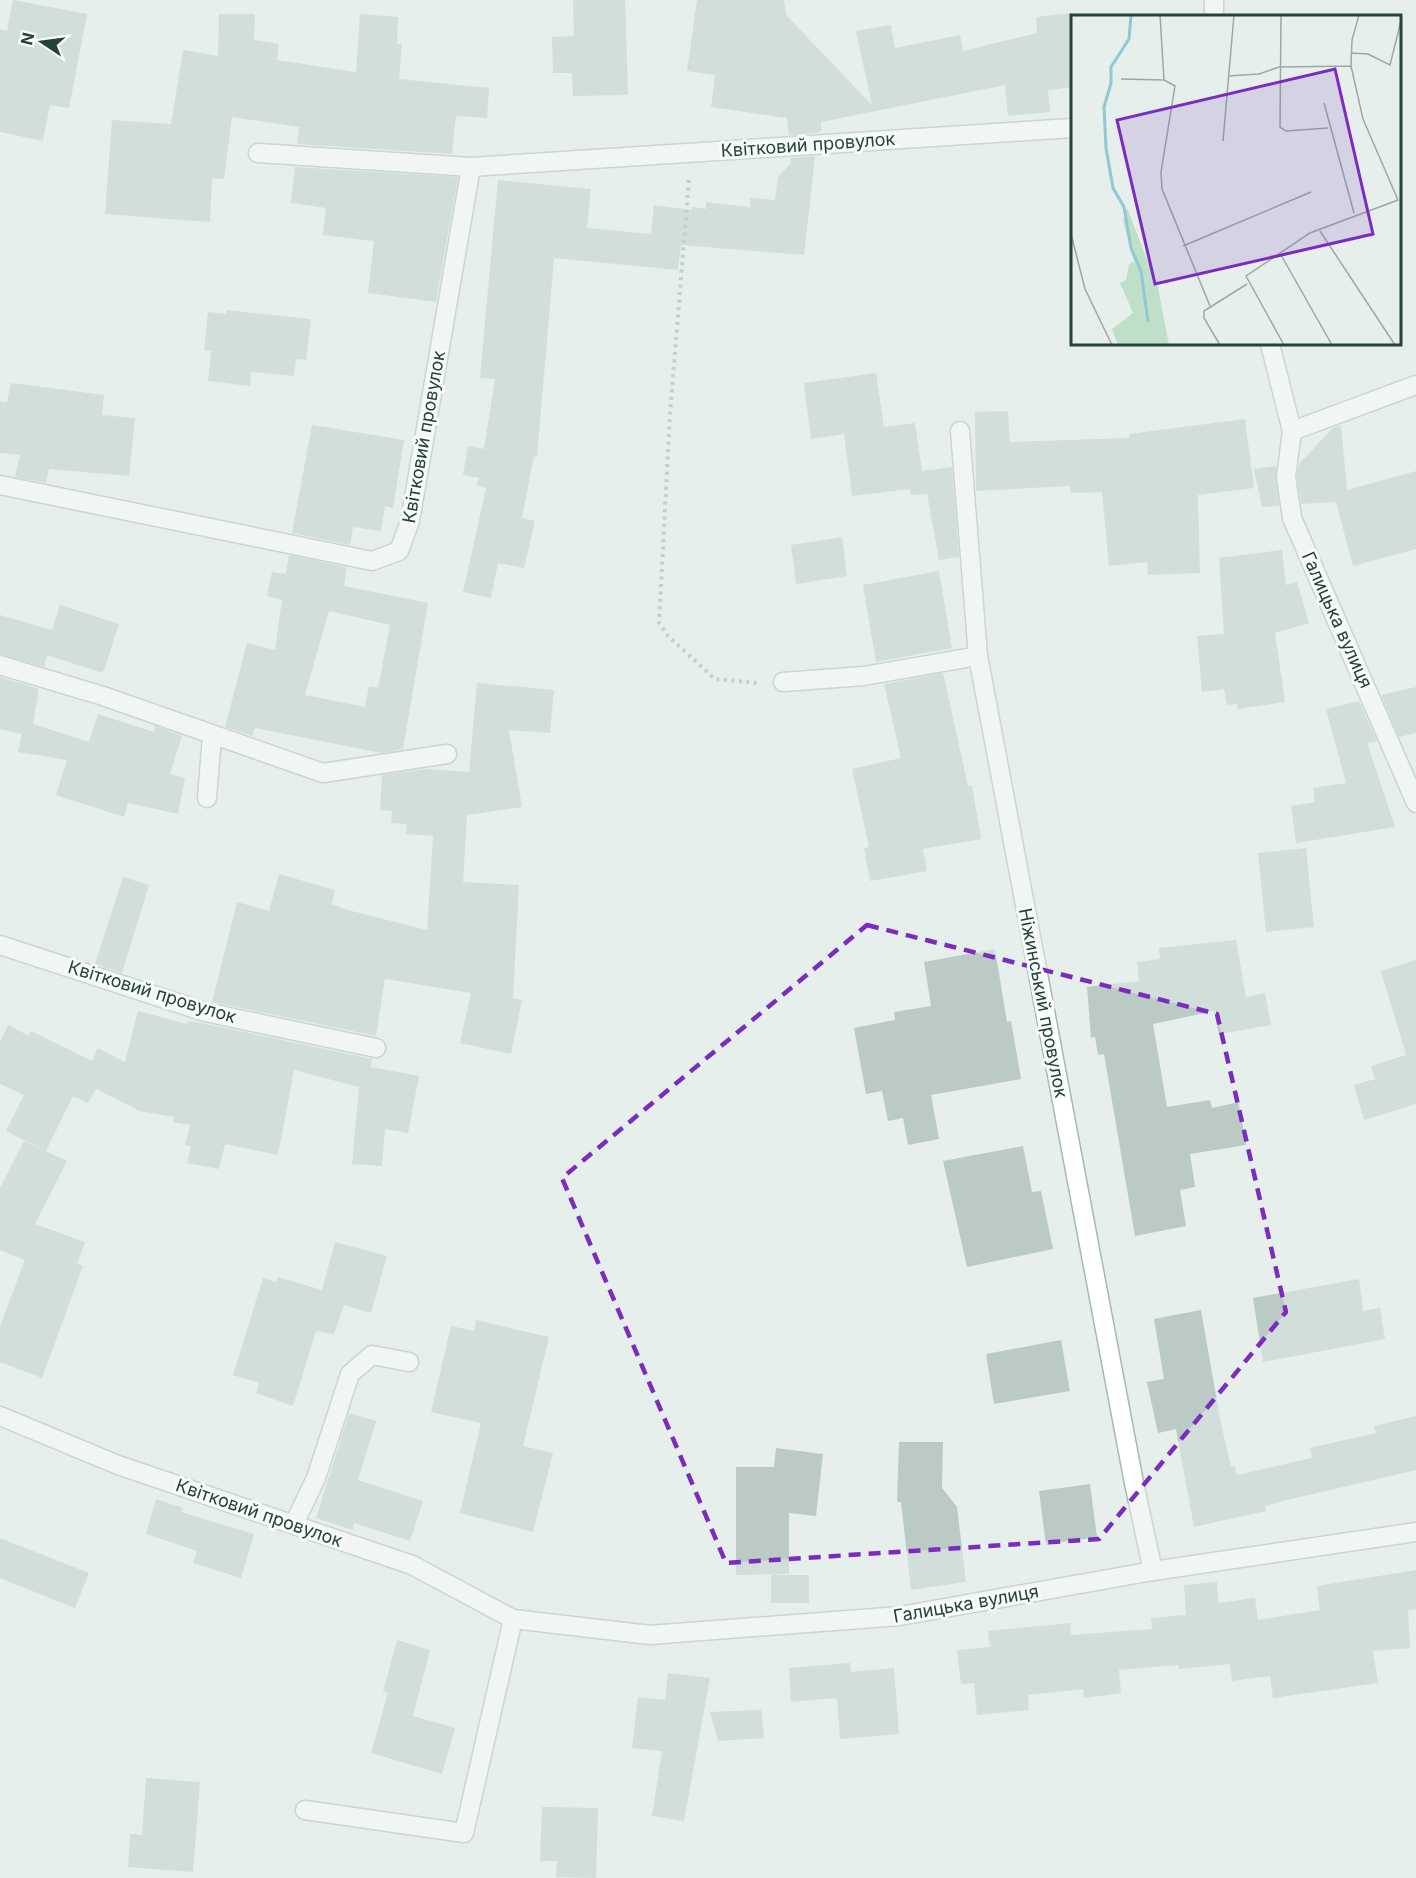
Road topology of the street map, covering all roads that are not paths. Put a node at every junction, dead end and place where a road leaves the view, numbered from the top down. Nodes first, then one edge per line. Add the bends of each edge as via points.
1 (1071, 128) edge
2 (258, 153) dead end
3 (471, 167) junction
4 (1270, 345) edge
5 (1416, 385) edge
6 (960, 431) dead end
7 (1292, 431) junction
8 (0, 485) edge
9 (978, 656) junction
10 (0, 665) edge
11 (783, 682) road end
12 (212, 736) junction
13 (447, 754) dead end
14 (207, 798) dead end
15 (1415, 799) edge
16 (0, 945) edge
17 (376, 1048) dead end
18 (409, 1362) dead end
19 (0, 1416) edge
20 (294, 1524) junction
21 (1416, 1532) edge
22 (1153, 1571) junction
23 (513, 1619) junction
24 (304, 1810) dead end

1 - 3 street, Квітковий провулок
2 - 3 street, Квітковий провулок
3 - 8 street, Квітковий провулок via 411,521 399,551 372,561
4 - 7 street, Галицька вулиця
5 - 7 street
6 - 9 street, Ніжинський провулок
7 - 15 street, Галицька вулиця via 1286,477 1292,518
9 - 11 street via 864,676
9 - 22 street, Ніжинський провулок
10 - 12 street via 103,696
12 - 13 street via 323,773
12 - 14 street
16 - 17 street, Квітковий провулок via 205,1012
18 - 20 street via 372,1355 350,1374 316,1478
19 - 20 street, Квітковий провулок via 118,1465
20 - 23 street, Квітковий провулок via 412,1565
21 - 22 street, Галицька вулиця
22 - 23 street, Галицька вулиця via 900,1617 650,1635
23 - 24 street via 464,1833

